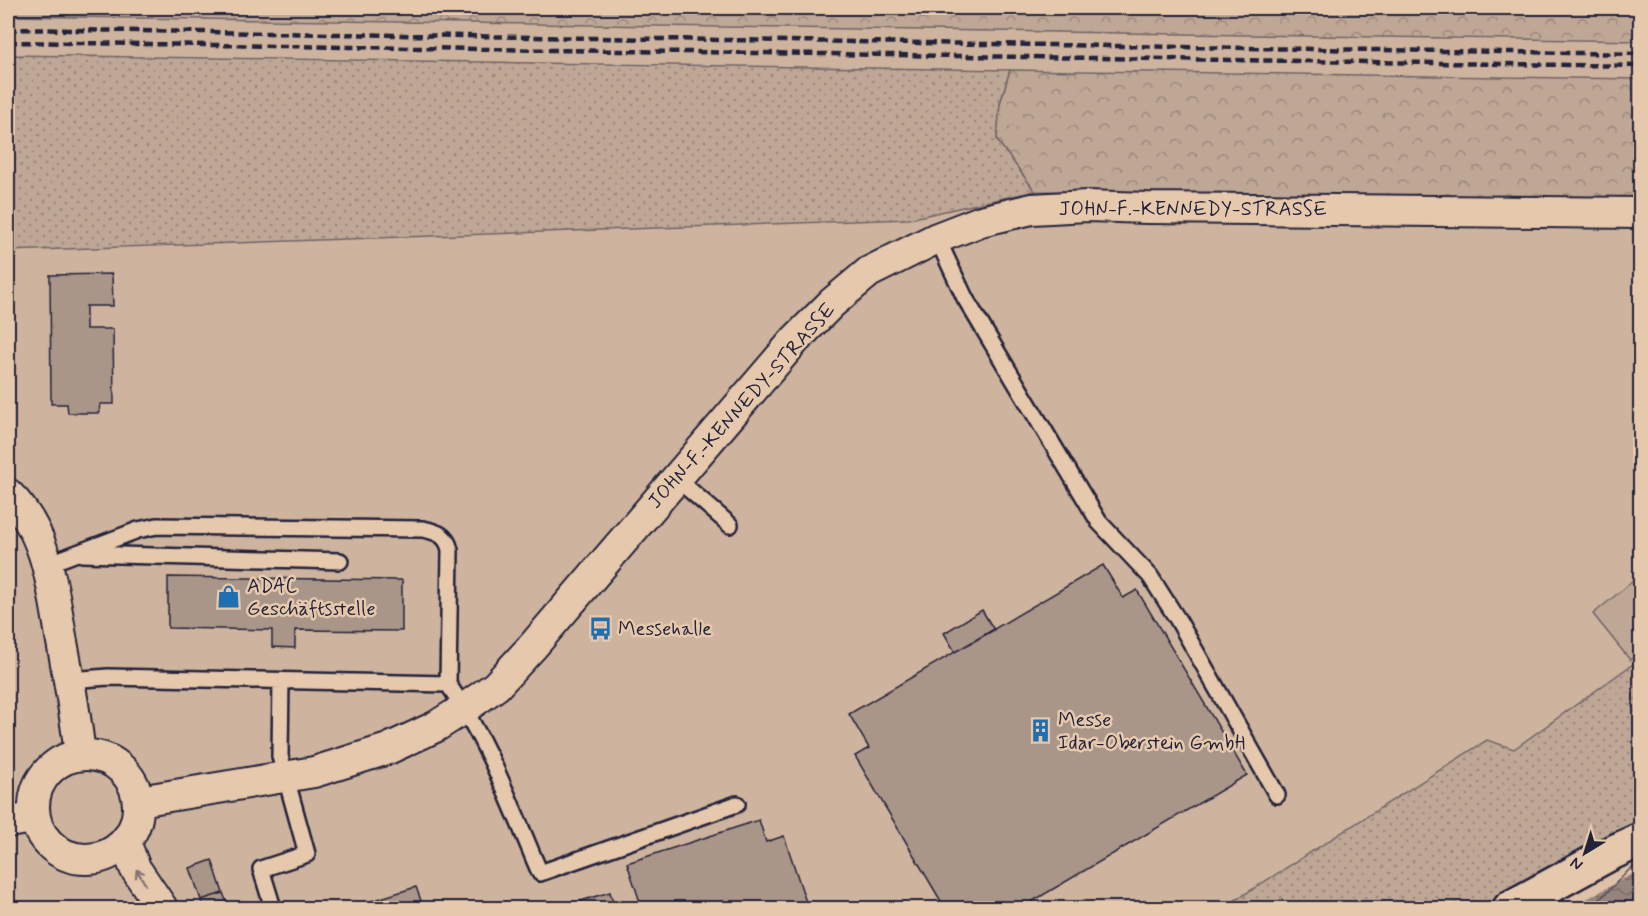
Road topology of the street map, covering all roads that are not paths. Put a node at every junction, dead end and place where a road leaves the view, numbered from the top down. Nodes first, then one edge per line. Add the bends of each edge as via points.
1 (1641, 213) edge
2 (937, 238) junction
3 (676, 478) junction
4 (8, 494) edge
5 (730, 525) dead end
6 (75, 554) junction
7 (340, 561) dead end
8 (48, 564) junction
9 (70, 680) junction
10 (281, 681) junction
11 (448, 684) junction
12 (465, 708) junction
13 (80, 755) junction
14 (284, 777) junction
15 (1277, 795) dead end
16 (139, 801) junction
17 (738, 804) dead end
18 (21, 820) edge
19 (1641, 840) edge
20 (125, 843) junction
21 (162, 909) edge
22 (273, 909) edge
23 (1510, 909) edge

1 - 2 street, JOHN-F.-KENNEDY-STRASSE via 1087,206 1032,209 981,221
2 - 3 street, JOHN-F.-KENNEDY-STRASSE via 869,272 832,303
2 - 15 lane via 965,298 1099,522 1150,576
3 - 5 lane
3 - 12 street, JOHN-F.-KENNEDY-STRASSE via 533,646 496,686
4 - 8 street via 33,528
6 - 7 lane
6 - 8 lane
6 - 11 lane via 157,526 438,532 449,543 450,550
8 - 9 street
9 - 10 lane via 108,677
9 - 13 street
10 - 11 lane
10 - 14 lane via 279,740
11 - 12 lane
12 - 14 street, JOHN-F.-KENNEDY-STRASSE via 388,749
12 - 17 lane via 540,873
13 - 16 street via 100,757 119,766 132,781
13 - 18 street via 59,762 44,776
14 - 16 street, JOHN-F.-KENNEDY-STRASSE
14 - 22 lane via 307,854 261,869
16 - 20 street via 139,816
18 - 20 street via 62,854 84,860 107,856
19 - 23 main road
21 -> 20 street via 135,867

